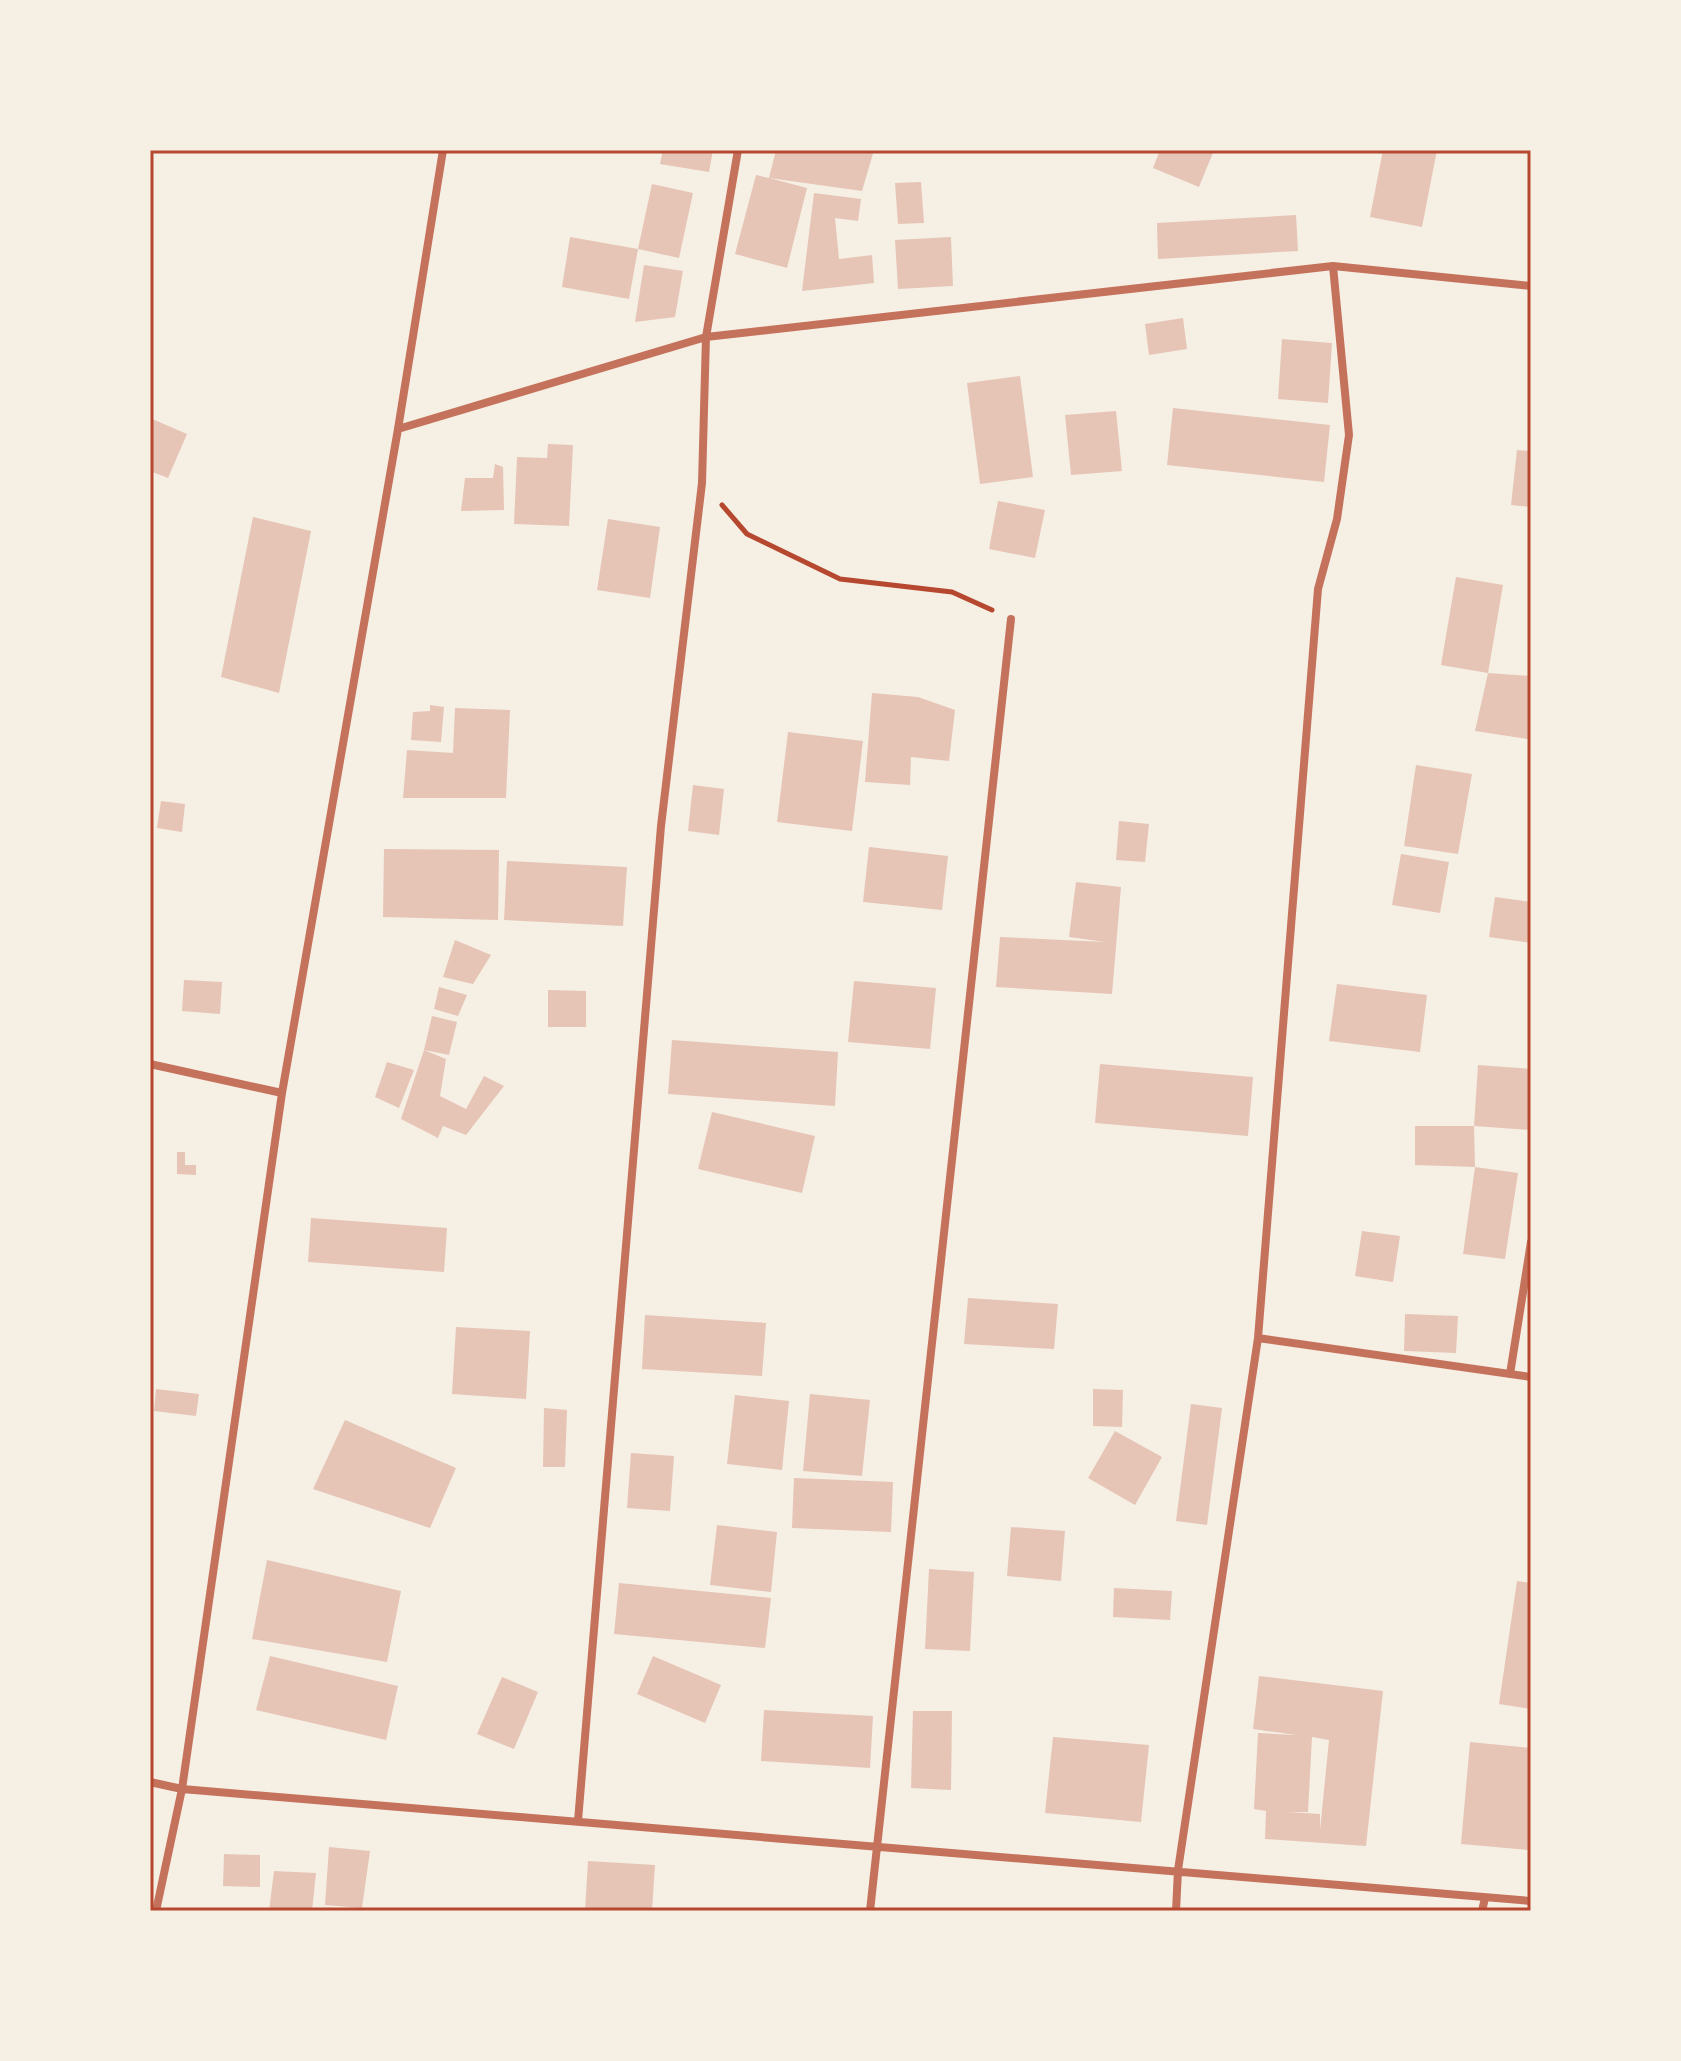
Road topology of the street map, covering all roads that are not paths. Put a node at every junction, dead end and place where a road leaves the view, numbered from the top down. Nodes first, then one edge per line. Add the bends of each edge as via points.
1 (443, 150) edge
2 (738, 150) edge
3 (1333, 266) junction
4 (1531, 286) edge
5 (706, 337) junction
6 (398, 429) junction
7 (1011, 619) road end
8 (150, 1064) edge
9 (282, 1093) junction
10 (1531, 1242) edge
11 (1258, 1338) junction
12 (1510, 1374) junction
13 (1531, 1377) edge
14 (150, 1782) edge
15 (182, 1789) junction
16 (578, 1821) junction
17 (876, 1846) junction
18 (1178, 1870) junction
19 (1485, 1898) junction
20 (1531, 1901) edge
21 (156, 1911) edge
22 (870, 1911) edge
23 (1176, 1911) edge
24 (1482, 1911) edge

1 - 6 street
2 - 5 street
3 - 4 street
3 - 5 street
3 - 11 street via 1349,435 1337,519 1318,589
5 - 6 street
5 - 16 street via 702,483 661,826
6 - 9 street
7 - 17 street
8 - 9 street
9 - 15 street
10 - 12 street
11 - 12 street
11 - 18 street
12 - 13 street
14 - 15 street
15 - 16 street
15 - 21 street
16 - 17 street
17 - 18 street
17 - 22 street
18 - 19 street
18 - 23 street
19 - 20 street
19 - 24 street

